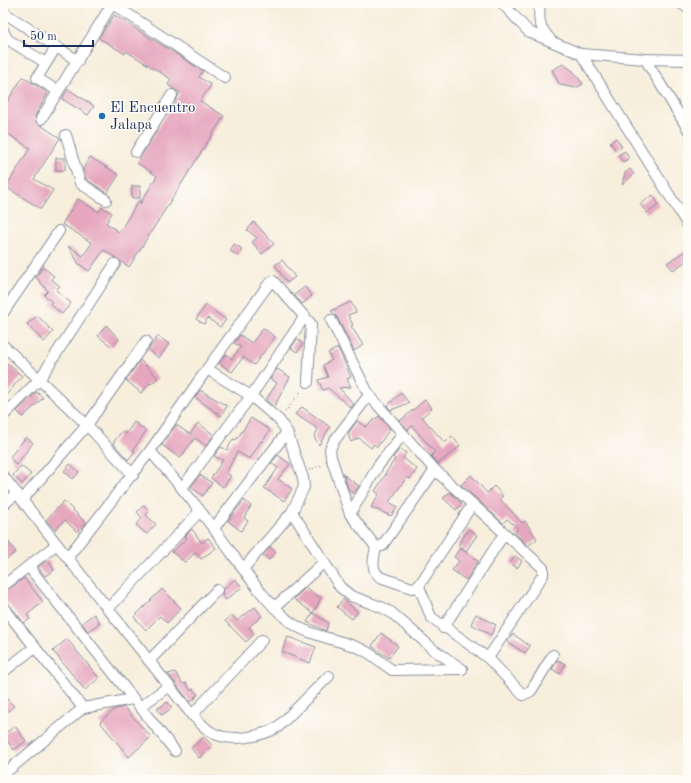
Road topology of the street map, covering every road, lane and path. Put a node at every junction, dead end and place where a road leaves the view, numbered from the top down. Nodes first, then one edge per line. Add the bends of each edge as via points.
1 (112, 3) edge
2 (502, 3) edge
3 (540, 3) edge
4 (680, 3) edge
5 (688, 8) edge
6 (4, 13) edge
7 (3, 30) edge
8 (551, 40) junction
9 (56, 47) junction
10 (581, 54) junction
11 (645, 59) junction
12 (78, 60) junction
13 (688, 60) edge
14 (46, 63) junction
15 (225, 78) dead end
16 (58, 92) junction
17 (172, 95) dead end
18 (41, 119) dead end
19 (688, 129) edge
20 (66, 135) dead end
21 (136, 152) dead end
22 (106, 200) dead end
23 (688, 225) edge
24 (59, 231) dead end
25 (115, 264) dead end
26 (3, 313) edge
27 (305, 316) junction
28 (331, 320) dead end
29 (146, 341) dead end
30 (3, 345) edge
31 (207, 369) junction
32 (39, 380) junction
33 (308, 382) joint
34 (369, 395) junction
35 (251, 396) junction
36 (3, 416) edge
37 (279, 420) junction
38 (87, 425) junction
39 (287, 432) junction
40 (403, 434) junction
41 (150, 451) junction
42 (332, 462) junction
43 (435, 470) junction
44 (301, 473) junction
45 (133, 475) junction
46 (3, 476) edge
47 (182, 488) junction
48 (20, 497) junction
49 (3, 505) edge
50 (472, 505) junction
51 (200, 510) junction
52 (292, 512) junction
53 (350, 514) junction
54 (214, 528) junction
55 (504, 534) junction
56 (57, 544) junction
57 (376, 547) junction
58 (68, 557) junction
59 (323, 563) junction
60 (29, 567) junction
61 (243, 569) junction
62 (3, 586) edge
63 (418, 587) junction
64 (217, 590) dead end
65 (3, 607) edge
66 (275, 607) junction
67 (108, 608) junction
68 (443, 628) junction
69 (262, 640) dead end
70 (35, 647) junction
71 (553, 655) dead end
72 (488, 658) junction
73 (149, 660) junction
74 (3, 672) edge
75 (330, 676) dead end
76 (169, 686) junction
77 (136, 703) junction
78 (83, 708) junction
79 (192, 715) junction
80 (175, 751) dead end
81 (3, 775) edge

1 - 12 street
1 - 15 street
2 - 8 street via 529,32
3 - 8 street via 541,29
4 - 5 street
6 - 7 street
6 - 9 street
7 - 14 street via 7,39
8 - 10 street
9 - 12 street
9 - 14 street
10 - 11 street
10 - 23 street
11 - 13 street
11 - 19 street
12 - 16 street
14 - 16 street via 37,78
16 - 18 street
17 - 21 street
20 - 22 street via 80,183
24 - 26 street
25 - 32 street
27 - 31 street via 273,281 270,282
27 - 33 street via 311,324
27 - 35 street
28 - 34 street
29 - 38 street
30 - 32 street
31 - 35 street
31 - 41 street
32 - 36 street
32 - 38 street
33 - 37 path
34 - 40 street
34 - 42 street via 334,441 330,449
35 - 37 street
35 - 47 street
37 - 39 street
38 - 45 street
38 - 48 street
39 - 44 street
39 - 54 street
40 - 43 street
40 - 53 street via 378,466
41 - 45 street
41 - 47 street
42 - 44 path
42 - 53 street
43 - 50 street
43 - 57 street via 382,546
44 - 52 street via 304,486
45 - 58 street
46 - 48 street
47 - 51 street
48 - 49 street
48 - 56 street
50 - 55 street
50 - 63 street
51 - 54 street
51 - 67 street
52 - 59 street
52 - 61 street
53 - 57 street
54 - 61 street
55 - 68 street
55 - 72 street via 543,568 543,575
56 - 58 street
56 - 60 street
57 - 63 street via 373,565 375,573 412,588
58 - 67 street
59 - 66 street
59 - 66 street via 340,588 351,596 392,613 434,650 462,669 392,670 361,648 323,638 290,622
60 - 62 street
60 - 77 street
61 - 66 street
63 - 68 street via 431,617
64 - 73 street
65 - 70 street
67 - 73 street
68 - 72 street
69 - 79 street
70 - 74 street
70 - 78 street
71 - 72 street via 531,691 523,695
73 - 76 street
75 - 79 street via 269,733 224,736 211,732
76 - 77 street
76 - 79 street
77 - 78 street
77 - 80 street
78 - 81 street

